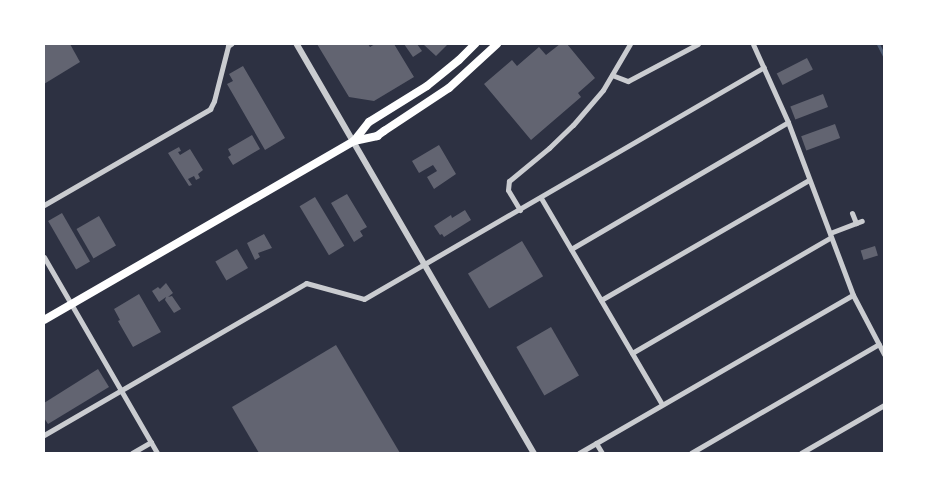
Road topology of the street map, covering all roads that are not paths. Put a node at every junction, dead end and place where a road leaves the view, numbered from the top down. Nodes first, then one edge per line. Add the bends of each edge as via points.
1 (231, 44) edge
2 (297, 44) edge
3 (476, 44) edge
4 (496, 44) edge
5 (630, 44) edge
6 (698, 44) edge
7 (753, 44) edge
8 (764, 67) junction
9 (612, 75) junction
10 (788, 122) junction
11 (354, 141) junction
12 (809, 180) junction
13 (541, 198) junction
14 (44, 205) edge
15 (520, 210) junction
16 (852, 213) dead end
17 (862, 221) dead end
18 (856, 223) junction
19 (830, 235) junction
20 (571, 249) junction
21 (44, 257) edge
22 (425, 264) junction
23 (853, 295) junction
24 (601, 300) junction
25 (71, 304) junction
26 (44, 320) edge
27 (879, 344) junction
28 (632, 353) junction
29 (884, 354) edge
30 (121, 390) junction
31 (662, 404) junction
32 (884, 405) edge
33 (44, 435) edge
34 (151, 442) junction
35 (596, 443) junction
36 (132, 453) edge
37 (158, 453) edge
38 (534, 453) edge
39 (579, 453) edge
40 (602, 453) edge
41 (691, 453) edge
42 (801, 453) edge

1 - 14 street via 210,109
2 - 11 street
3 - 11 main road via 427,86 369,122
4 - 11 main road via 467,73 431,101 377,136
5 - 9 street
6 - 9 street via 628,80
7 - 8 street
8 - 10 street
8 - 13 street
9 - 15 street via 573,125 509,181 508,190
10 - 12 street
10 - 20 street
11 - 22 street
11 - 25 main road
12 - 19 street
12 - 24 street
13 - 15 street
13 - 20 street
15 - 22 street
16 - 18 street
17 - 18 street
18 - 19 street
19 - 23 street
19 - 28 street
20 - 24 street
21 - 25 street
22 - 30 street via 364,299 306,284
22 - 38 street
23 - 27 street
23 - 31 street
24 - 28 street
25 - 26 main road
25 - 30 street
27 - 29 street
27 - 41 street
28 - 31 street
30 - 33 street
30 - 34 street
31 - 35 street
32 - 42 street
34 - 36 street
34 - 37 street
35 - 39 street
35 - 40 street

